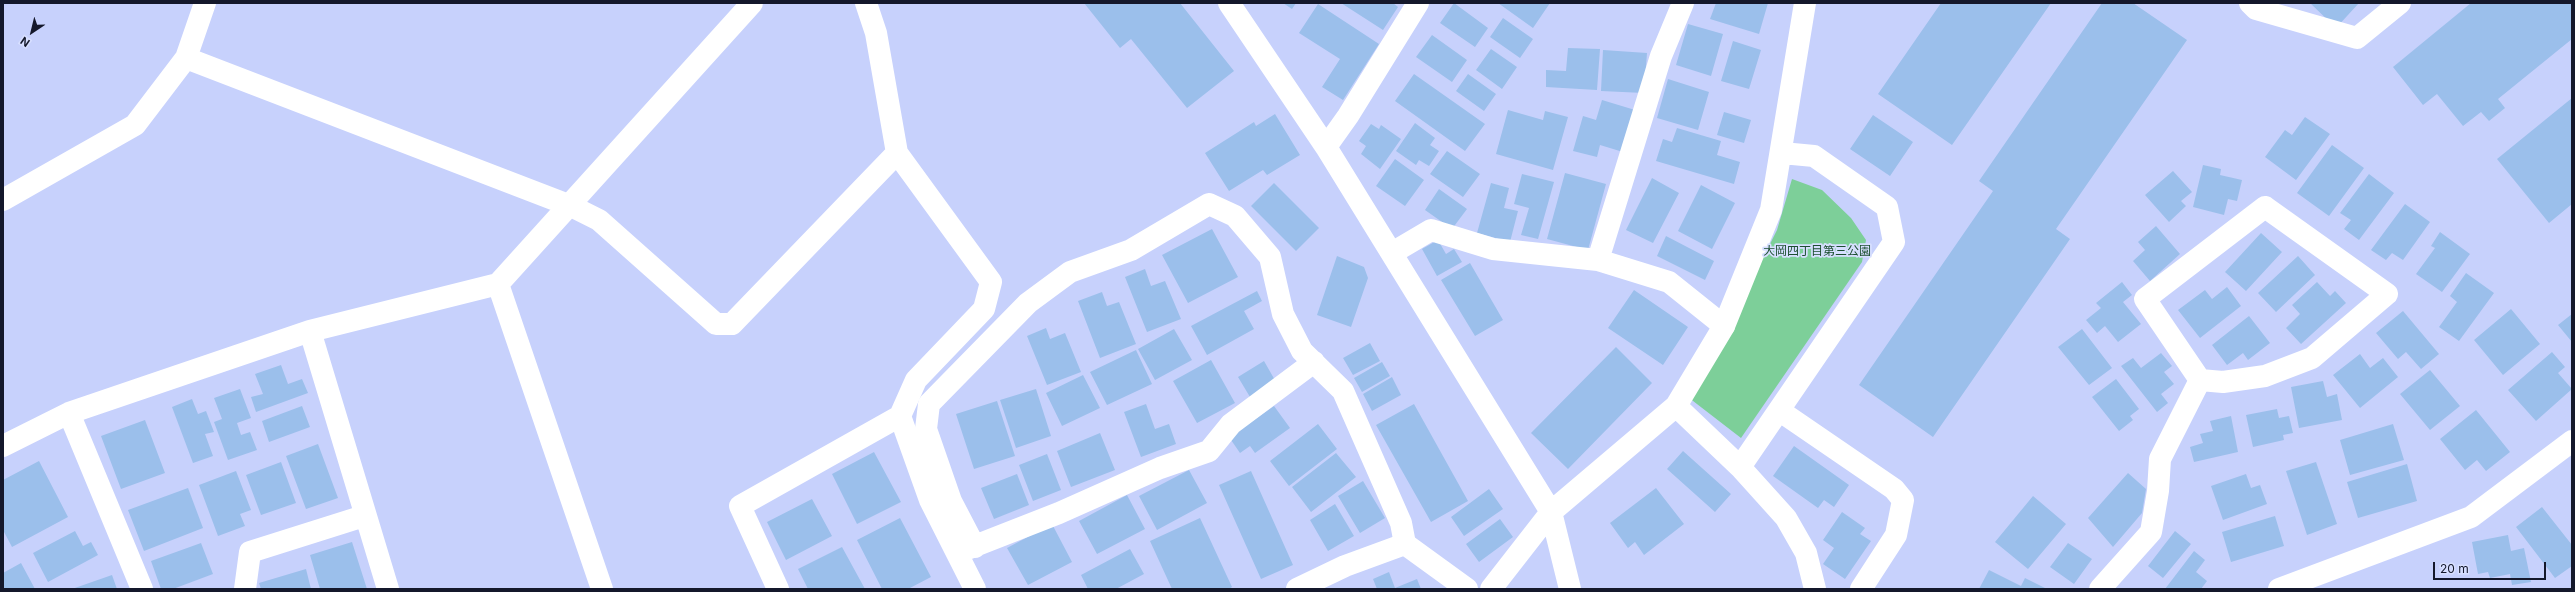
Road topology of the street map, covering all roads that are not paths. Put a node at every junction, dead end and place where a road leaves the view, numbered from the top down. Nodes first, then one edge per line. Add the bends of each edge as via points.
1 (205, 3) edge
2 (752, 3) edge
3 (866, 3) edge
4 (1230, 3) edge
5 (1418, 3) edge
6 (1683, 3) edge
7 (1805, 3) edge
8 (2250, 3) edge
9 (2400, 3) edge
10 (186, 58) junction
11 (1326, 147) junction
12 (897, 153) junction
13 (1782, 153) junction
14 (3, 200) edge
15 (571, 206) junction
16 (1392, 253) junction
17 (1598, 260) junction
18 (498, 284) junction
19 (1724, 326) junction
20 (310, 331) junction
21 (1314, 362) junction
22 (2200, 380) junction
23 (1676, 406) junction
24 (1780, 411) junction
25 (69, 413) junction
26 (900, 416) junction
27 (2572, 441) edge
28 (3, 446) edge
29 (1740, 466) junction
30 (1551, 512) junction
31 (364, 516) junction
32 (1405, 544) junction
33 (966, 550) junction
34 (142, 589) edge
35 (245, 589) edge
36 (388, 589) edge
37 (602, 589) edge
38 (778, 589) edge
39 (975, 589) edge
40 (1297, 589) edge
41 (1467, 589) edge
42 (1492, 589) edge
43 (1570, 589) edge
44 (1815, 589) edge
45 (1861, 589) edge
46 (2100, 589) edge
47 (2278, 589) edge

1 - 10 street
2 - 15 street
3 - 12 street via 876,33
4 - 11 street
5 - 11 street
6 - 17 street via 1661,56
7 - 13 street
8 - 9 street via 2256,9 2357,38
10 - 14 street via 135,124
10 - 15 street
11 - 16 street
12 - 15 street via 732,324 716,324 599,220
12 - 26 street via 991,282 984,309 916,380
13 - 19 street via 1771,210
13 - 24 street via 1814,156 1887,207 1894,242
15 - 18 street
16 - 17 street via 1431,230 1493,249
16 - 30 street
17 - 19 street via 1669,282
18 - 20 street
18 - 37 street
19 - 23 street
20 - 25 street
20 - 31 street
21 - 32 street via 1344,391 1401,523
21 - 33 street via 1231,424 1209,451 1160,468 1059,513
21 - 33 street via 1302,351 1283,314 1270,257 1235,216 1209,204 1131,250 1070,272 1028,303 929,404 926,429
22 - 22 street via 2145,299 2265,207 2387,294 2312,358 2265,376 2224,382
22 - 46 street via 2160,459 2151,532
23 - 29 street
23 - 30 street
24 - 29 street
24 - 45 street via 1894,490 1903,500 1896,535
25 - 28 street
25 - 34 street
26 - 33 street via 930,500
26 - 38 street via 740,506
27 - 47 street via 2471,517
29 - 44 street via 1786,518 1806,553
30 - 42 street
30 - 43 street
31 - 35 street via 250,552
31 - 36 street
32 - 40 street via 1345,566
32 - 41 street
33 - 39 street

